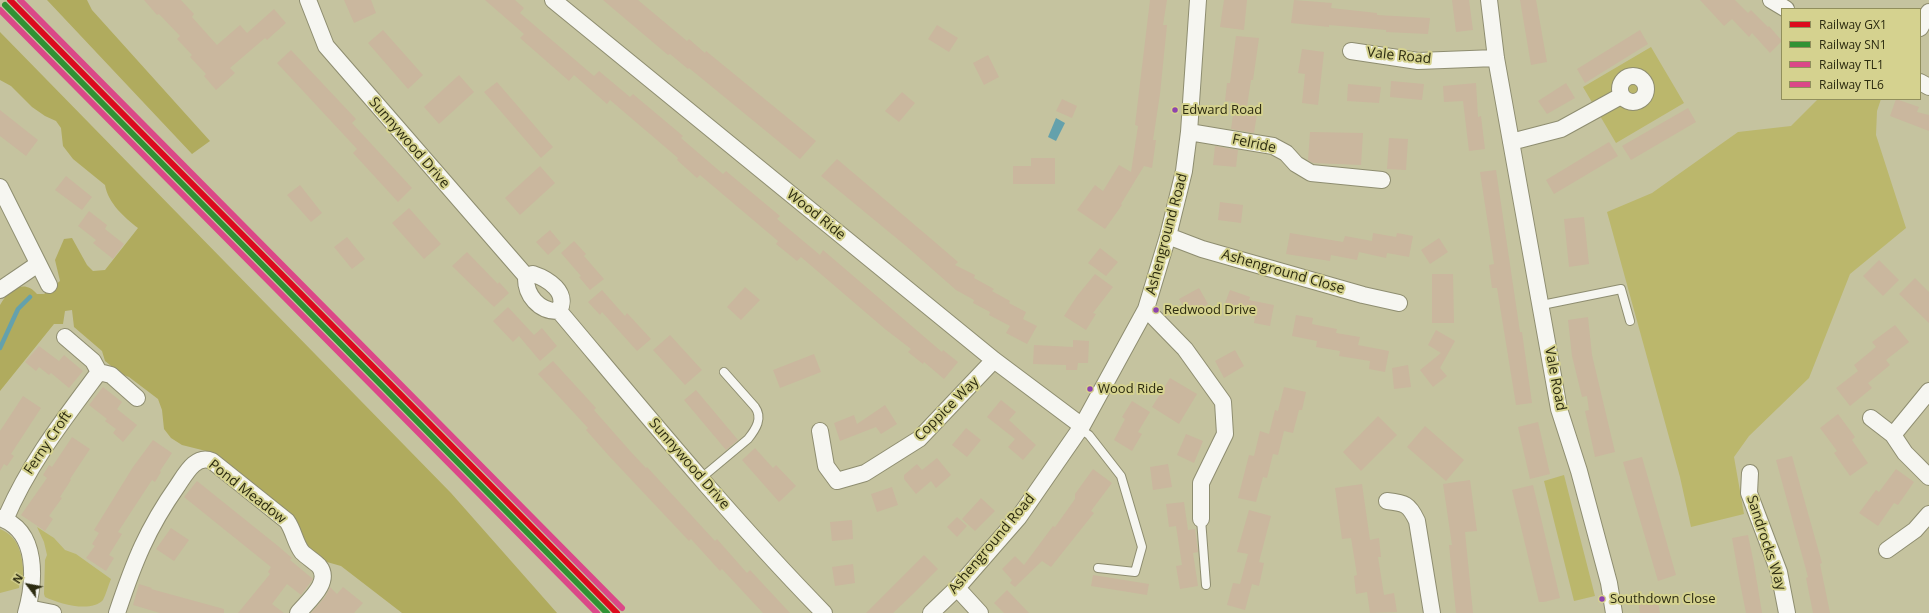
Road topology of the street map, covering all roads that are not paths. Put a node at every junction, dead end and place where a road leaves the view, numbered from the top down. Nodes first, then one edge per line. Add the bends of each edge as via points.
1 (308, 0) edge
2 (552, 0) edge
3 (1198, 0) edge
4 (1489, 0) edge
5 (1771, 0) edge
6 (1784, 8) edge
7 (1929, 12) edge
8 (1921, 26) edge
9 (1350, 51) dead end
10 (1496, 58) junction
11 (1621, 96) dead end
12 (1189, 132) junction
13 (1511, 142) junction
14 (1382, 180) dead end
15 (0, 187) edge
16 (1168, 236) junction
17 (38, 264) junction
18 (526, 276) junction
19 (49, 285) dead end
20 (0, 290) edge
21 (1399, 303) dead end
22 (1542, 305) junction
23 (1146, 309) junction
24 (559, 311) junction
25 (1630, 321) dead end
26 (65, 337) dead end
27 (994, 360) junction
28 (99, 372) junction
29 (724, 372) dead end
30 (1929, 391) edge
31 (137, 398) dead end
32 (1871, 418) dead end
33 (1081, 428) junction
34 (820, 431) dead end
35 (1893, 435) junction
36 (1750, 473) dead end
37 (1929, 477) edge
38 (700, 479) junction
39 (1387, 501) dead end
40 (1929, 514) edge
41 (2, 519) edge
42 (1201, 519) joint
43 (1888, 550) dead end
44 (1098, 568) dead end
45 (1206, 585) dead end
46 (957, 588) junction
47 (27, 610) edge
48 (53, 613) edge
49 (117, 613) edge
50 (298, 613) edge
51 (824, 613) edge
52 (930, 613) edge
53 (980, 613) edge
54 (1432, 613) edge
55 (1614, 613) edge
56 (1787, 613) edge

1 - 18 street, Sunnywood Drive via 326,46
2 - 27 street, Wood Ride
3 - 12 street, Ashenground Road
4 - 10 street, Vale Road
5 - 6 street
7 - 8 street
9 - 10 street, Vale Road via 1418,61
10 - 13 street, Vale Road
11 - 13 street via 1561,129
12 - 14 street, Felride via 1273,146 1311,173
12 - 16 street, Ashenground Road via 1184,171
13 - 22 street, Vale Road
15 - 17 street
16 - 21 street, Ashenground Close via 1202,250
16 - 23 street, Ashenground Road
17 - 19 street
17 - 20 street
18 - 24 street, Sunnywood Drive via 527,290 535,301 550,310
18 - 24 street via 533,274 553,284 560,292
22 - 25 lane via 1621,289
22 - 55 street, Vale Road via 1559,409 1609,583
23 - 33 street, Ashenground Road
23 - 42 street via 1185,349 1224,402 1225,434 1201,483
24 - 38 street, Sunnywood Drive
26 - 28 street via 93,361
27 - 33 street, Wood Ride
27 - 34 street, Coppice Way via 919,439 865,473 837,481 826,466
28 - 31 street via 111,375
28 - 41 street, Ferny Croft via 43,450
29 - 38 lane via 755,407 759,418 754,432 748,439
30 - 35 street
32 - 35 street
33 - 44 lane via 1121,476 1142,547 1135,572
33 - 46 street, Ashenground Road via 1018,517
35 - 37 street via 1904,453
36 - 56 street, Sandrocks Way via 1749,493 1779,572
38 - 51 street, Sunnywood Drive
39 - 54 street via 1401,503 1410,508 1417,521
40 - 43 street via 1915,530
41 - 47 street, Ferny Croft via 21,532 30,553 32,579
42 - 45 lane
46 - 52 street, Ashenground Road
46 - 53 street
47 - 48 street
49 - 50 street, Pond Meadow via 134,561 158,514 190,467 200,460 207,459 287,522 299,547 319,566 323,577 322,584

